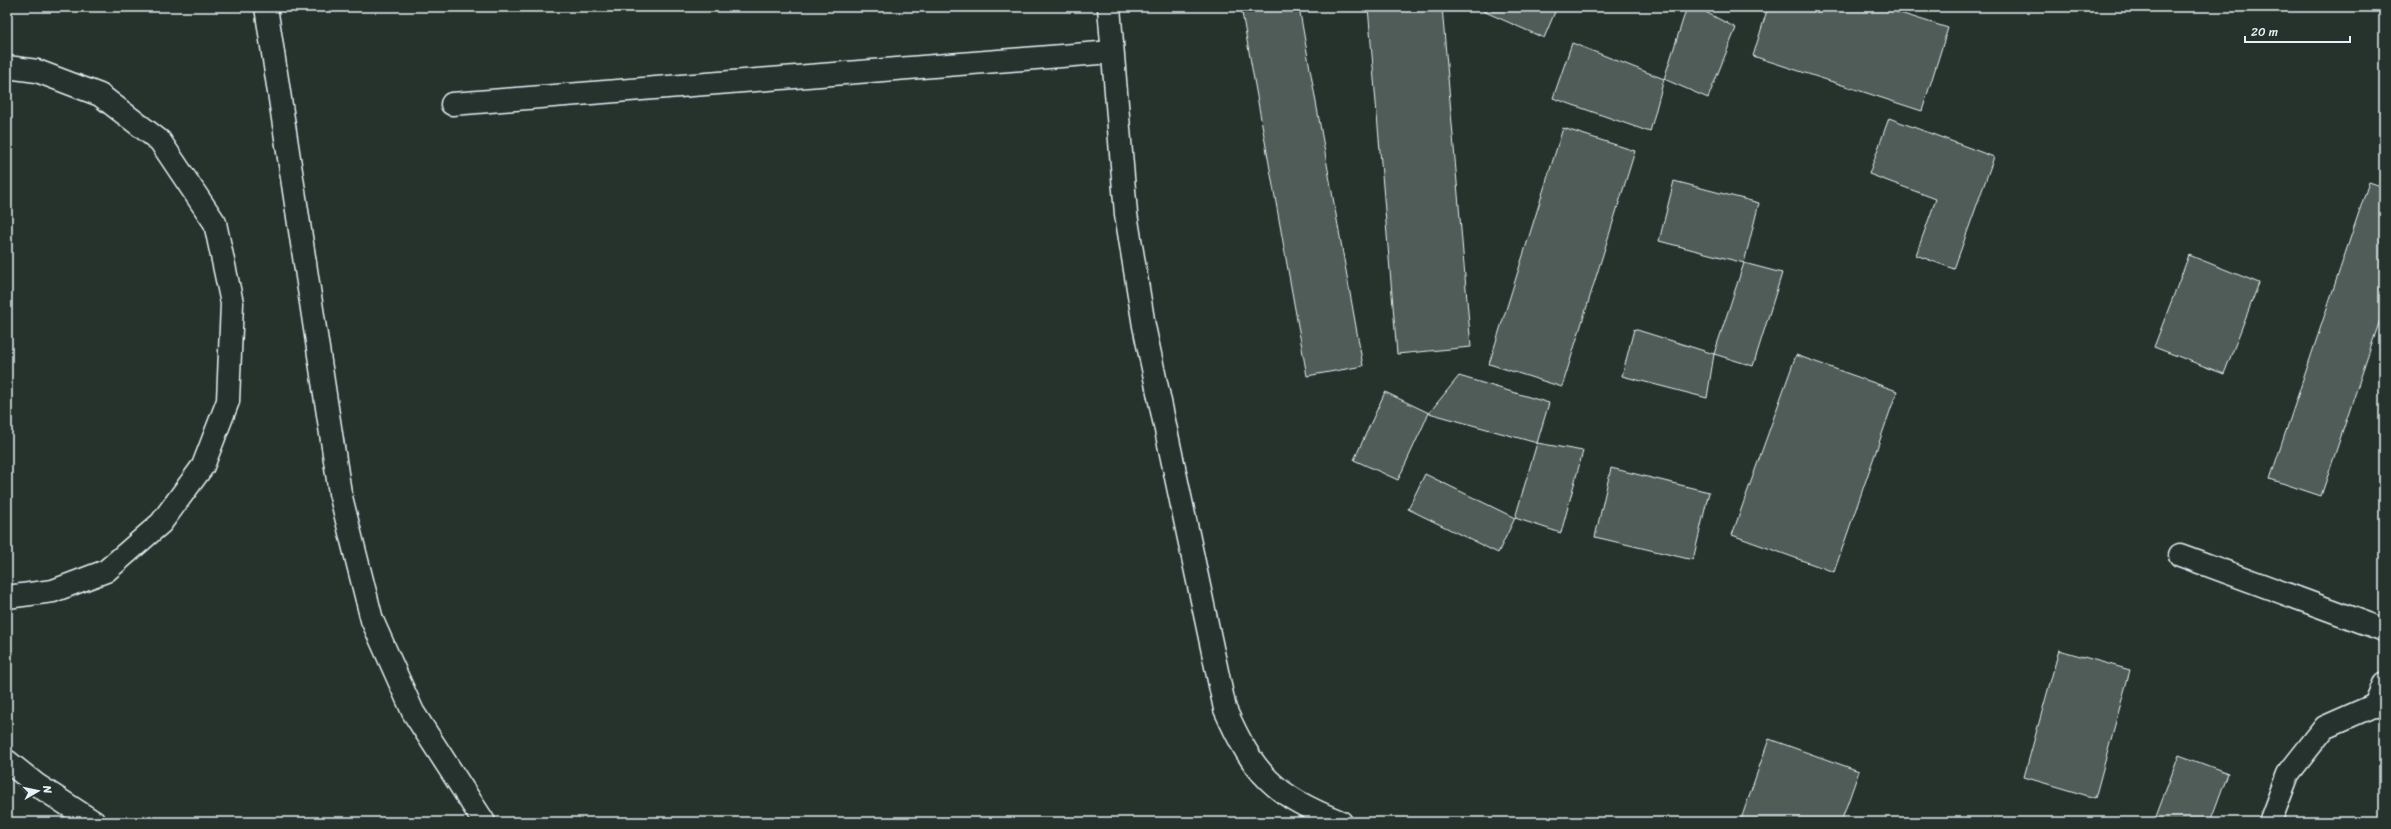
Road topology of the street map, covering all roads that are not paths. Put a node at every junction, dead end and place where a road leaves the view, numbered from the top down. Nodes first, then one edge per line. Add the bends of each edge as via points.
1 (266, 7) edge
2 (1109, 7) edge
3 (1112, 52) junction
4 (7, 67) edge
5 (452, 104) dead end
6 (2180, 555) dead end
7 (7, 597) edge
8 (2384, 630) edge
9 (2384, 684) edge
10 (2380, 713) edge
11 (7, 761) edge
12 (94, 822) edge
13 (484, 822) edge
14 (1341, 822) edge
15 (2270, 822) edge

1 - 13 main road via 340,493 372,620 413,712
2 - 3 main road
3 - 5 main road
3 - 14 main road via 1126,214 1144,326 1225,709 1238,739 1258,771 1280,791 1311,810
4 - 7 main road via 37,71 100,95 160,141 215,222 232,303 228,401 203,466 161,523 106,571 53,592
6 - 8 main road
9 - 10 main road
10 - 15 main road via 2325,727 2288,774
11 - 12 main road via 37,785

